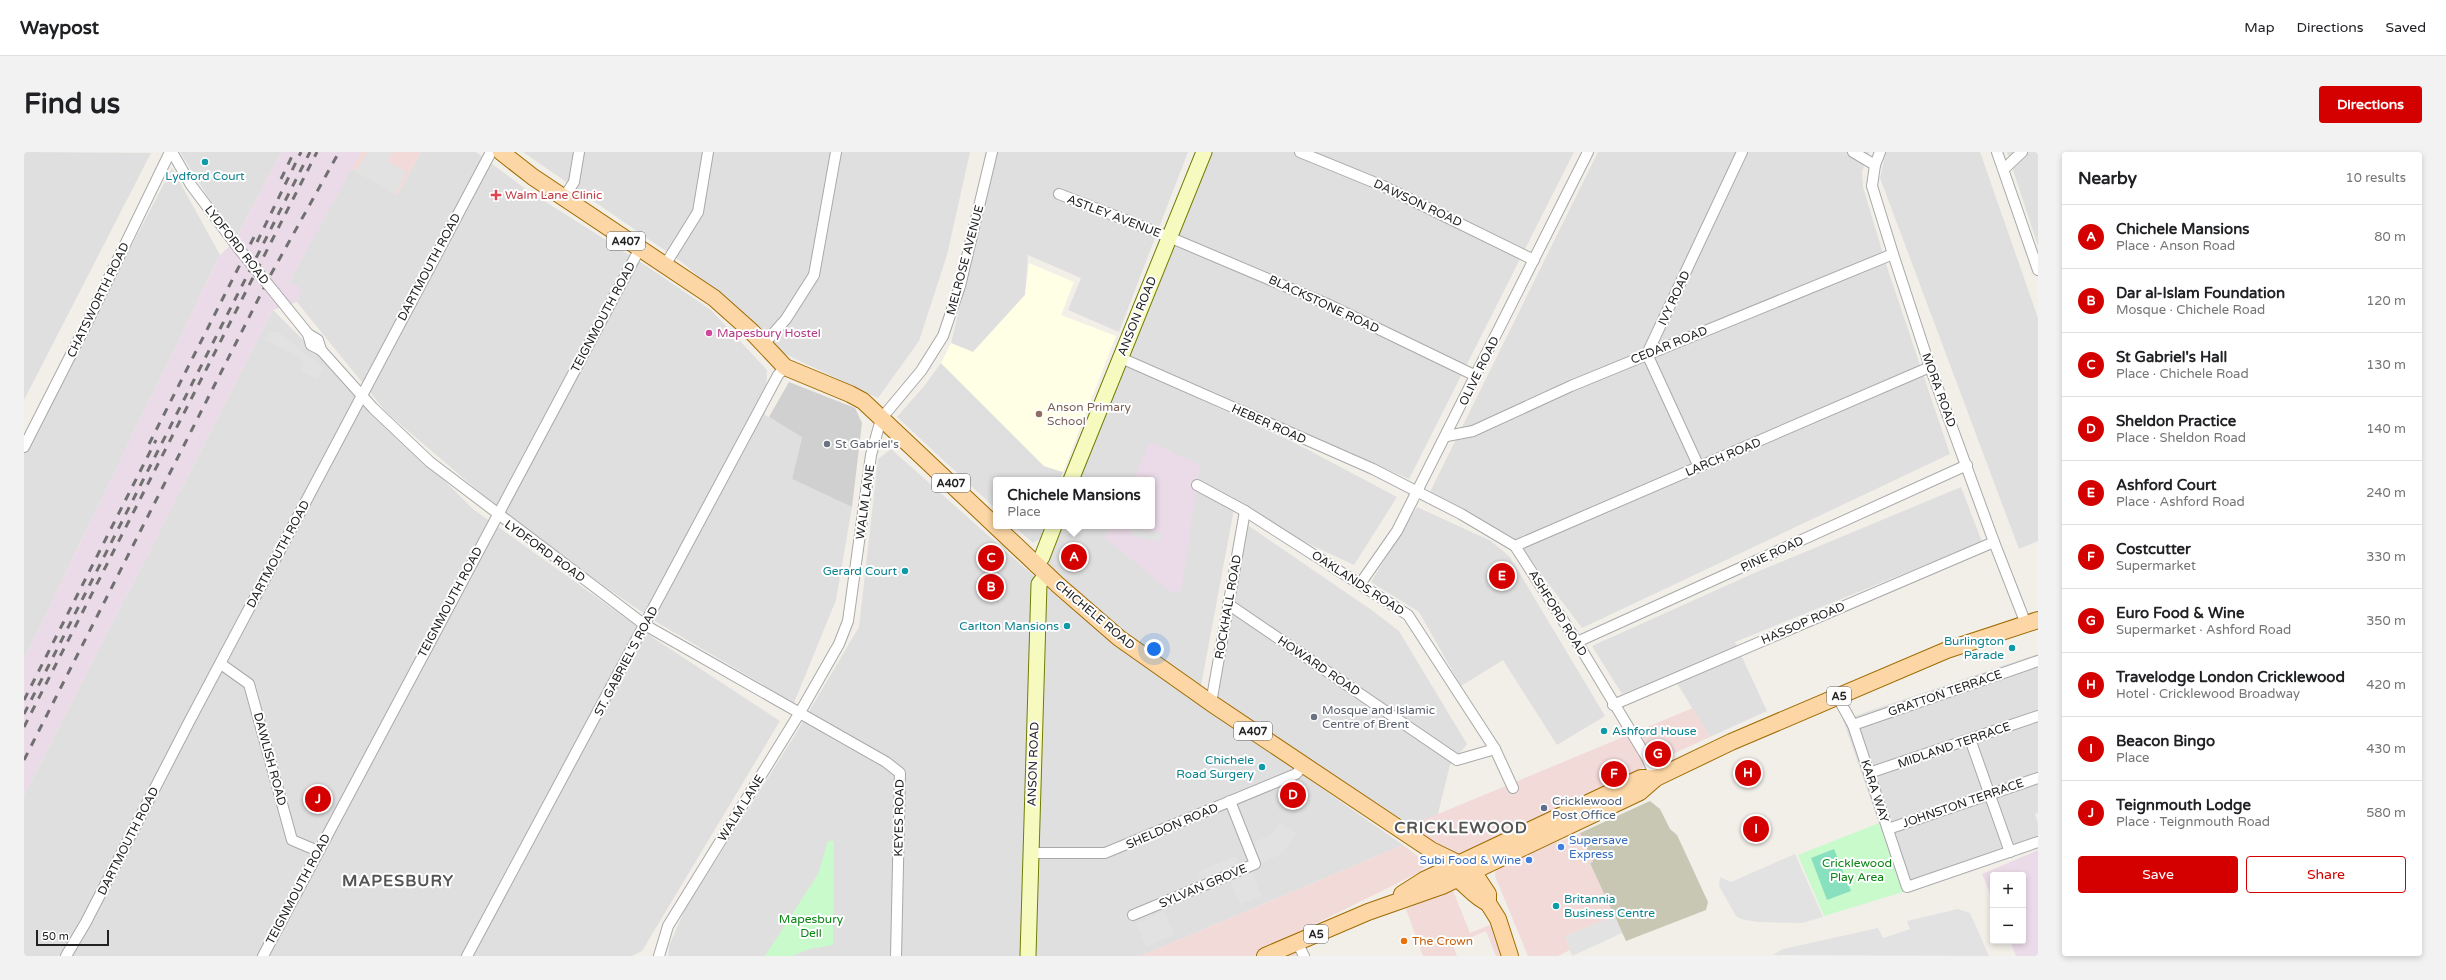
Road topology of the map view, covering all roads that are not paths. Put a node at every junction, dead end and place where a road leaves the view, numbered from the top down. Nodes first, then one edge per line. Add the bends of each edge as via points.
1 (171, 152) edge
2 (491, 152) edge
3 (501, 152) edge
4 (579, 152) edge
5 (708, 152) edge
6 (836, 152) edge
7 (992, 152) edge
8 (1204, 152) edge
9 (1300, 152) edge
10 (1588, 152) edge
11 (1742, 152) edge
12 (1853, 152) edge
13 (1880, 152) edge
14 (1998, 152) edge
15 (2022, 152) edge
16 (1875, 164) junction
17 (2004, 169) junction
18 (1059, 194) dead end
19 (564, 197) junction
20 (1169, 237) junction
21 (639, 250) junction
22 (1893, 254) junction
23 (2036, 255) edge
24 (1534, 260) junction
25 (665, 265) junction
26 (2038, 270) edge
27 (763, 345) junction
28 (1647, 354) junction
29 (1120, 358) junction
30 (785, 367) junction
31 (1930, 368) junction
32 (1476, 376) junction
33 (362, 394) junction
34 (881, 419) junction
35 (1447, 436) junction
36 (24, 447) edge
37 (1966, 465) junction
38 (1699, 467) junction
39 (1072, 477) edge
40 (1197, 485) dead end
41 (1417, 492) junction
42 (1245, 511) junction
43 (496, 514) junction
44 (993, 525) edge
45 (998, 529) edge
46 (1053, 529) edge
47 (1994, 542) junction
48 (1515, 546) junction
49 (1041, 570) junction
50 (1360, 584) junction
51 (1228, 604) junction
52 (2032, 622) edge
53 (646, 625) junction
54 (1577, 642) junction
55 (2038, 661) edge
56 (221, 664) junction
57 (1837, 696) junction
58 (1211, 703) junction
59 (1613, 705) junction
60 (799, 714) junction
61 (2038, 716) edge
62 (1853, 725) junction
63 (1970, 739) junction
64 (1495, 749) junction
65 (1304, 765) junction
66 (1869, 773) junction
67 (1656, 778) junction
68 (2038, 778) edge
69 (1513, 788) dead end
70 (1989, 794) junction
71 (1230, 801) junction
72 (1888, 829) junction
73 (2038, 842) edge
74 (318, 851) junction
75 (2010, 852) junction
76 (1031, 853) junction
77 (1458, 871) junction
78 (1134, 915) dead end
79 (1300, 949) edge
80 (66, 956) edge
81 (263, 956) edge
82 (467, 956) edge
83 (659, 956) edge
84 (896, 956) edge
85 (1028, 956) edge
86 (1265, 956) edge
87 (1510, 956) edge

1 - 33 street, LYDFORD ROAD, bridge via 191,185 239,249 308,334 318,340 321,350
1 - 36 street, CHATSWORTH ROAD
2 - 33 street, DARTMOUTH ROAD
3 - 19 main road, A407
4 - 19 street via 574,182
5 - 25 street via 698,212
6 - 27 street via 814,274 786,319
7 - 34 street, MELROSE AVENUE via 960,286 943,336 921,371
8 - 20 street, ANSON ROAD
9 - 24 street, DAWSON ROAD via 1383,186
10 - 24 street, OLIVE ROAD
11 - 28 street, IVY ROAD
12 - 16 street
13 - 16 street, MORA ROAD
14 - 17 street
15 - 17 street
16 - 22 street, MORA ROAD via 1872,186
17 - 23 street
18 - 20 street, ASTLEY AVENUE
19 - 21 main road, A407
20 - 29 street, ANSON ROAD
20 - 32 street, BLACKSTONE ROAD via 1327,304
21 - 25 main road, A407
21 - 43 street, TEIGNMOUTH ROAD
22 - 28 street, CEDAR ROAD
22 - 31 street, MORA ROAD
23 - 26 street
24 - 32 street, OLIVE ROAD
25 - 27 main road, A407 via 714,298
27 - 30 main road, A407
28 - 35 street, CEDAR ROAD via 1473,431
28 - 38 street
29 - 39 street, ANSON ROAD
29 - 41 street, HEBER ROAD via 1373,469
30 - 34 main road, A407 via 850,394 862,401
30 - 53 street, ST. GABRIEL'S ROAD
31 - 37 street, MORA ROAD
31 - 38 street, LARCH ROAD
32 - 35 street, OLIVE ROAD
33 - 43 street, LYDFORD ROAD via 373,408 430,462
33 - 56 street, DARTMOUTH ROAD
34 - 44 main road, CHICHELE ROAD / A407
34 - 60 street, WALM LANE via 871,455 848,621 839,644
35 - 41 street, OLIVE ROAD
37 - 47 street, MORA ROAD
37 - 54 street, PINE ROAD
38 - 48 street, LARCH ROAD
40 - 42 street, OAKLANDS ROAD
41 - 48 street, ASHFORD ROAD
41 - 50 street, OLIVE ROAD via 1397,531
42 - 50 street, OAKLANDS ROAD
42 - 51 street, ROCKHALL ROAD
43 - 53 street, LYDFORD ROAD
43 - 74 street, TEIGNMOUTH ROAD
45 - 49 main road, CHICHELE ROAD / A407
46 - 49 street, ANSON ROAD via 1042,557
47 - 52 street, MORA ROAD
47 - 59 street, HASSOP ROAD
48 - 54 street, ASHFORD ROAD
49 - 58 main road, CHICHELE ROAD / A407 via 1119,638
49 - 76 street, ANSON ROAD
50 - 64 street, OAKLANDS ROAD via 1408,615
51 - 58 street, ROCKHALL ROAD
51 - 64 street, HOWARD ROAD via 1457,760
52 - 57 main road, A5 via 1948,650
53 - 60 street, LYDFORD ROAD
53 - 82 street, ST. GABRIEL'S ROAD
54 - 59 street, ASHFORD ROAD
55 - 62 street, GRATTON TERRACE
56 - 74 street, DAWLISH ROAD via 249,684 292,840
56 - 80 street, DARTMOUTH ROAD
57 - 62 street, KARA WAY
57 - 67 main road, A5
58 - 65 main road, CHICHELE ROAD / A407
59 - 67 street, ASHFORD ROAD via 1647,758
60 - 83 street, WALM LANE via 668,926
60 - 84 street, KEYES ROAD via 886,762 900,773
61 - 63 street, MIDLAND TERRACE
62 - 66 street, KARA WAY
63 - 66 street, MIDLAND TERRACE
63 - 70 street
64 - 69 street, OAKLANDS ROAD
65 - 71 street, SHELDON ROAD via 1296,774
65 - 77 main road, CHICHELE ROAD / A407 via 1431,850 1432,858
66 - 72 street, KARA WAY
67 - 77 main road, A5 via 1635,780
68 - 70 street, JOHNSTON TERRACE
70 - 72 street, JOHNSTON TERRACE
70 - 75 street
71 - 76 street, SHELDON ROAD via 1105,853
71 - 78 street, SYLVAN GROVE via 1255,864
72 - 75 street, KARA WAY via 1907,888
73 - 75 street
74 - 81 street, TEIGNMOUTH ROAD
76 - 85 street, ANSON ROAD
77 - 79 main road, A5 via 1424,893 1384,906
77 - 87 main road, A407 via 1478,899 1488,903 1498,919
79 - 86 main road, A5

